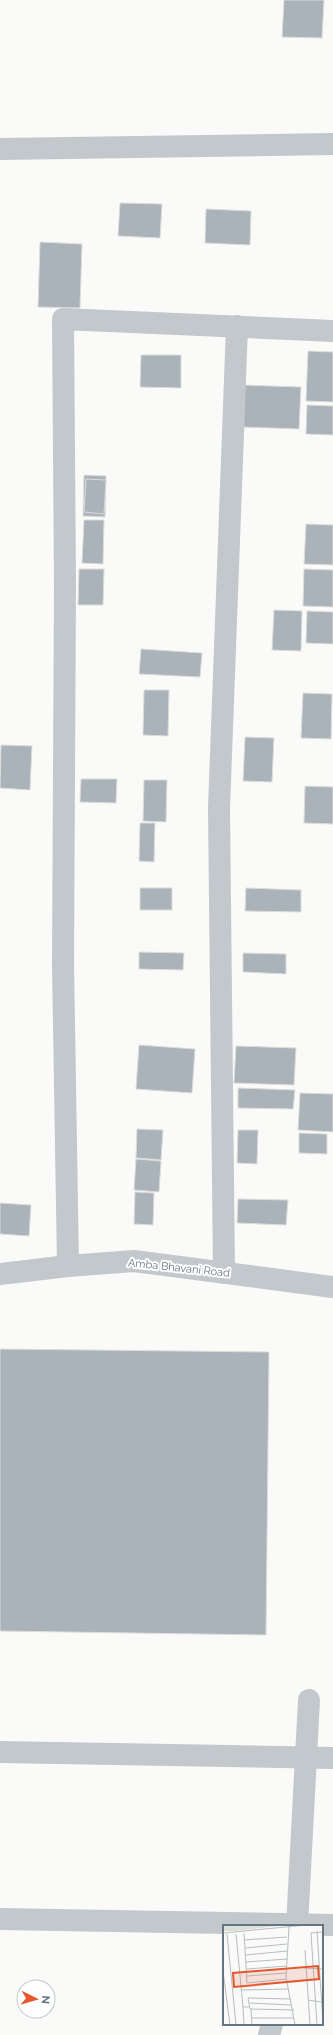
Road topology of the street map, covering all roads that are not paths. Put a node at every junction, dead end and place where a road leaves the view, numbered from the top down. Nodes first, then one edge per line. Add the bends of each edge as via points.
1 (333, 144) edge
2 (0, 149) edge
3 (237, 326) junction
4 (333, 331) edge
5 (68, 1266) junction
6 (224, 1273) junction
7 (0, 1274) edge
8 (333, 1287) edge
9 (309, 1700) dead end
10 (0, 1752) edge
11 (306, 1757) junction
12 (333, 1758) edge
13 (0, 1919) edge
14 (298, 1925) edge
15 (333, 1925) edge
16 (272, 2025) edge
17 (269, 2035) edge

1 - 2 street
3 - 4 street
3 - 5 street via 63,319 63,964
3 - 6 street via 219,808
5 - 6 street, Amba Bhavani Road via 134,1261
5 - 7 street, Amba Bhavani Road
6 - 8 street, Amba Bhavani Road
9 - 11 street
10 - 11 street
11 - 12 street
11 - 14 street
13 - 14 street
14 - 15 street
16 - 17 street

